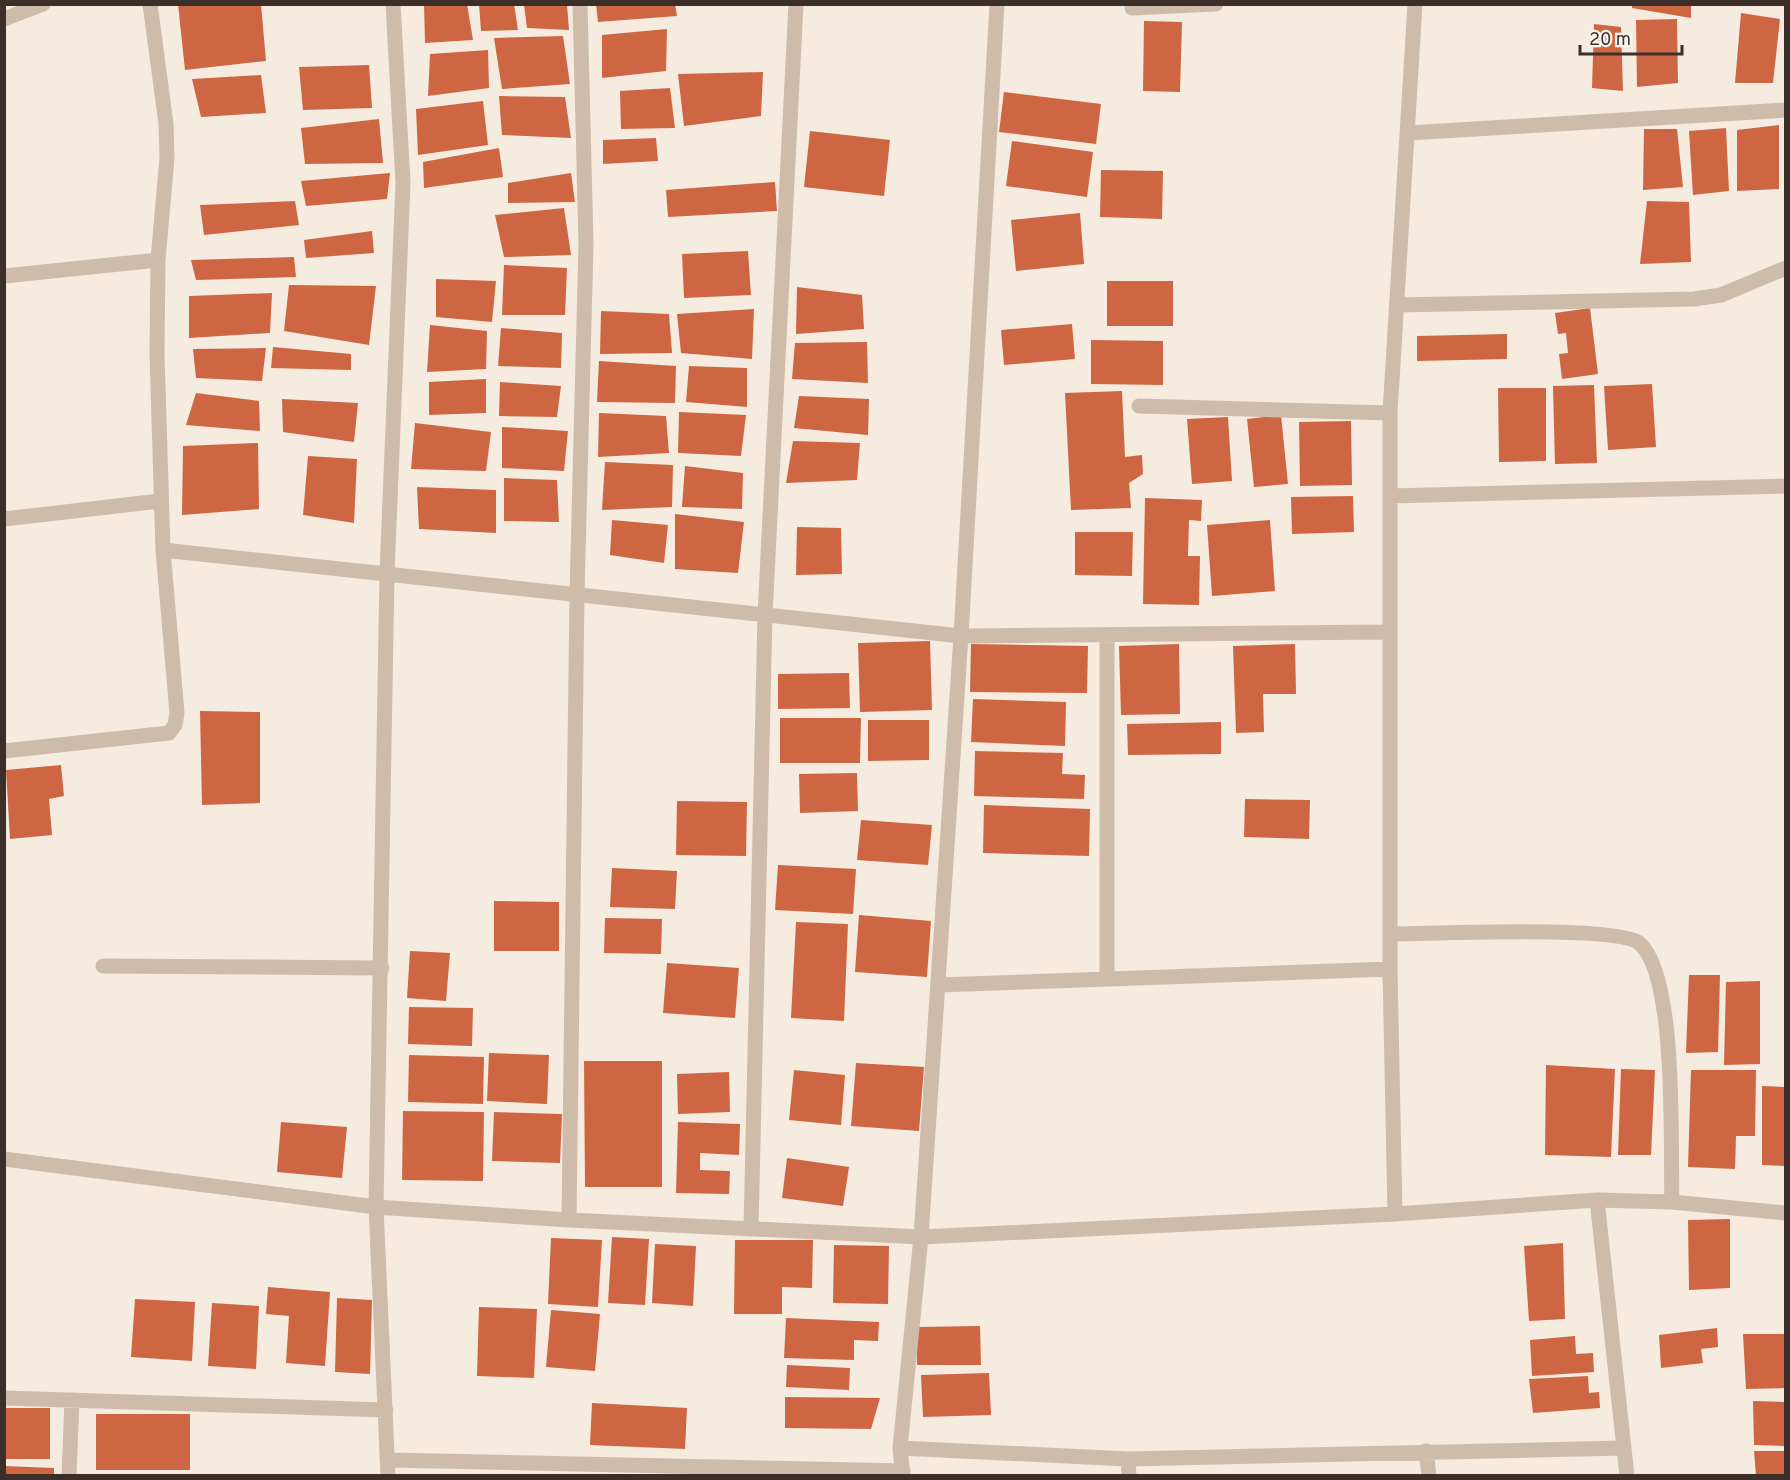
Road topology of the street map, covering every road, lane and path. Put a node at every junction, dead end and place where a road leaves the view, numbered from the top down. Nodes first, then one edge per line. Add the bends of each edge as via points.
1 (43, 4) edge
2 (150, 4) edge
3 (393, 4) edge
4 (580, 4) edge
5 (796, 4) edge
6 (997, 4) edge
7 (1216, 4) edge
8 (1415, 4) edge
9 (1132, 8) dead end
10 (4, 19) edge
11 (1785, 110) edge
12 (1409, 133) junction
13 (158, 260) junction
14 (1785, 268) edge
15 (4, 276) edge
16 (1397, 305) junction
17 (1139, 406) dead end
18 (1390, 413) junction
19 (1785, 486) edge
20 (1390, 496) junction
21 (160, 501) junction
22 (4, 519) edge
23 (163, 550) junction
24 (387, 573) junction
25 (577, 594) junction
26 (765, 615) junction
27 (1389, 632) junction
28 (1107, 635) junction
29 (961, 636) junction
30 (4, 751) edge
31 (1390, 934) junction
32 (103, 966) dead end
33 (382, 968) junction
34 (1390, 969) junction
35 (1107, 979) junction
36 (938, 985) junction
37 (4, 1159) edge
38 (1597, 1200) junction
39 (1672, 1202) junction
40 (376, 1207) junction
41 (1785, 1213) edge
42 (1395, 1214) junction
43 (569, 1220) junction
44 (751, 1229) junction
45 (921, 1237) junction
46 (4, 1398) edge
47 (72, 1400) junction
48 (386, 1410) junction
49 (900, 1448) junction
50 (1624, 1448) junction
51 (1426, 1451) junction
52 (1128, 1459) junction
53 (388, 1468) edge
54 (749, 1472) edge
55 (903, 1473) edge
56 (69, 1476) edge
57 (1129, 1476) edge
58 (1429, 1476) edge
59 (1627, 1476) edge

1 - 10 street
2 - 13 street via 166,124
3 - 24 street via 403,183
4 - 25 street via 586,244
5 - 26 street
6 - 29 street
7 - 9 street
8 - 12 street
11 - 12 street
12 - 16 street
13 - 15 street
13 - 21 street
14 - 16 street via 1721,295 1695,299
16 - 18 street
17 - 18 street
18 - 20 street
19 - 20 street
20 - 27 street
21 - 22 street
21 - 23 street
23 - 24 street
23 - 30 street via 176,725 169,733
24 - 25 street
24 - 33 street
25 - 26 street
25 - 43 street
26 - 29 street
26 - 44 street
27 - 28 street
27 - 31 street
28 - 29 street
28 - 35 street
29 - 36 street
31 - 34 street
31 - 39 street via 1575,933 1622,936 1639,943 1651,959 1662,995 1668,1044
32 - 33 street
33 - 40 street
34 - 35 street
34 - 42 street
35 - 36 street
36 - 45 street
37 - 40 street
38 - 39 street
38 - 42 street
38 - 50 street
39 - 41 street
40 - 43 street
40 - 48 street
42 - 45 street
43 - 44 street
44 - 45 street
45 - 49 street
46 - 47 street
47 - 48 street
47 - 56 street
48 - 53 street
49 - 52 street
49 - 55 street
50 - 51 street
50 - 59 street
51 - 52 street
51 - 58 street
52 - 57 street
53 - 54 street
54 - 55 street

